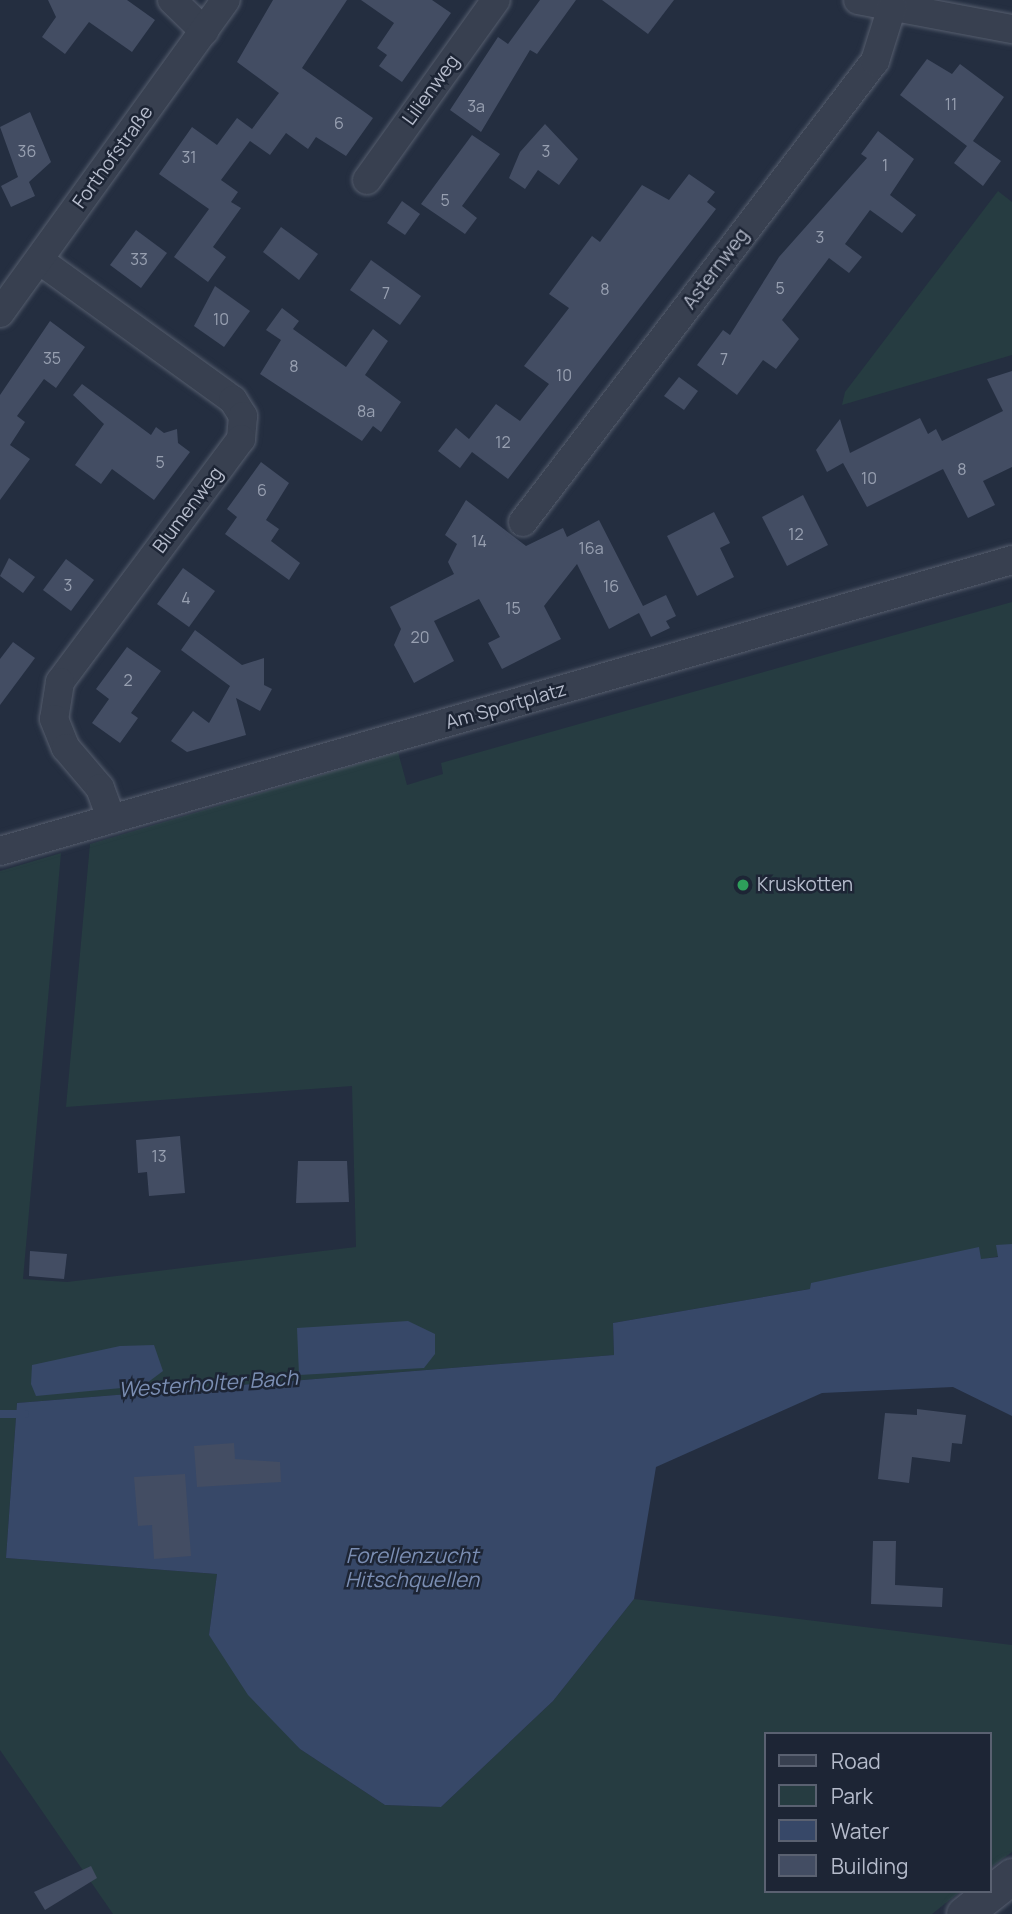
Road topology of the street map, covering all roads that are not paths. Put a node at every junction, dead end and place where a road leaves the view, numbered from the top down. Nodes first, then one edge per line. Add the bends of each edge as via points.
1 (172, 0) edge
2 (226, 0) edge
3 (496, 0) edge
4 (858, 0) edge
5 (892, 8) junction
6 (1012, 29) edge
7 (204, 31) junction
8 (367, 180) dead end
9 (39, 260) junction
10 (0, 313) edge
11 (523, 522) dead end
12 (1012, 560) edge
13 (111, 820) junction
14 (0, 851) edge
15 (1012, 1876) edge
16 (991, 1893) edge
17 (991, 1893) edge
18 (964, 1914) edge

1 - 7 street
2 - 7 street, Forthofstraße
3 - 8 street, Lilienweg
4 - 5 street
5 - 6 street
5 - 11 street, Asternweg via 875,61
7 - 9 street, Forthofstraße
9 - 10 street, Forthofstraße
9 - 13 street, Blumenweg via 233,400 243,416 241,439 61,682 54,719 66,748 100,788
12 - 13 street, Am Sportplatz
13 - 14 street, Am Sportplatz
15 - 17 street
16 - 18 street

